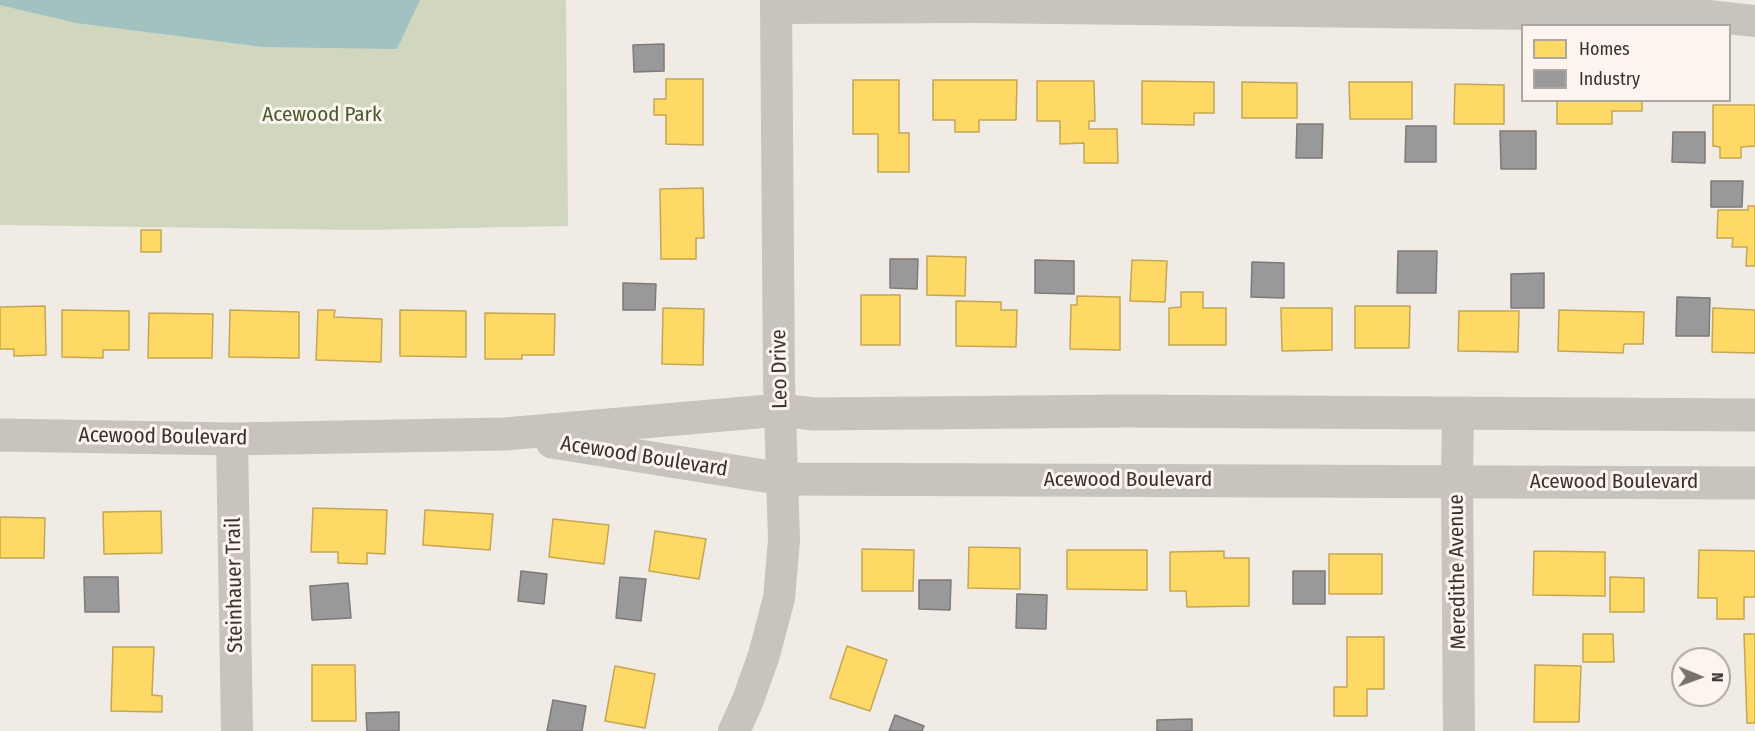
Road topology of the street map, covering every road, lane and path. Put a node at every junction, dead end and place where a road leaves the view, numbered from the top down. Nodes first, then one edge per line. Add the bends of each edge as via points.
1 (776, 4) edge
2 (1755, 21) edge
3 (780, 410) junction
4 (1458, 413) junction
5 (1755, 415) edge
6 (506, 434) junction
7 (0, 435) edge
8 (232, 439) junction
9 (783, 480) junction
10 (1457, 481) junction
11 (1755, 483) edge
12 (237, 731) edge
13 (734, 731) edge
14 (1459, 731) edge

1 - 2 street via 1690,14
1 - 3 street, Leo Drive
3 - 4 street, Acewood Boulevard via 814,414
3 - 6 street, Acewood Boulevard
3 - 9 street, Leo Drive
4 - 5 street, Acewood Boulevard
4 - 10 street, Meredithe Avenue
6 - 8 street, Acewood Boulevard
6 - 9 street, Acewood Boulevard
7 - 8 street, Acewood Boulevard
8 - 12 street, Steinhauer Trail
9 - 10 street, Acewood Boulevard
9 - 13 street, Leo Drive via 784,540 779,598 764,655
10 - 11 street, Acewood Boulevard
10 - 14 street, Meredithe Avenue

